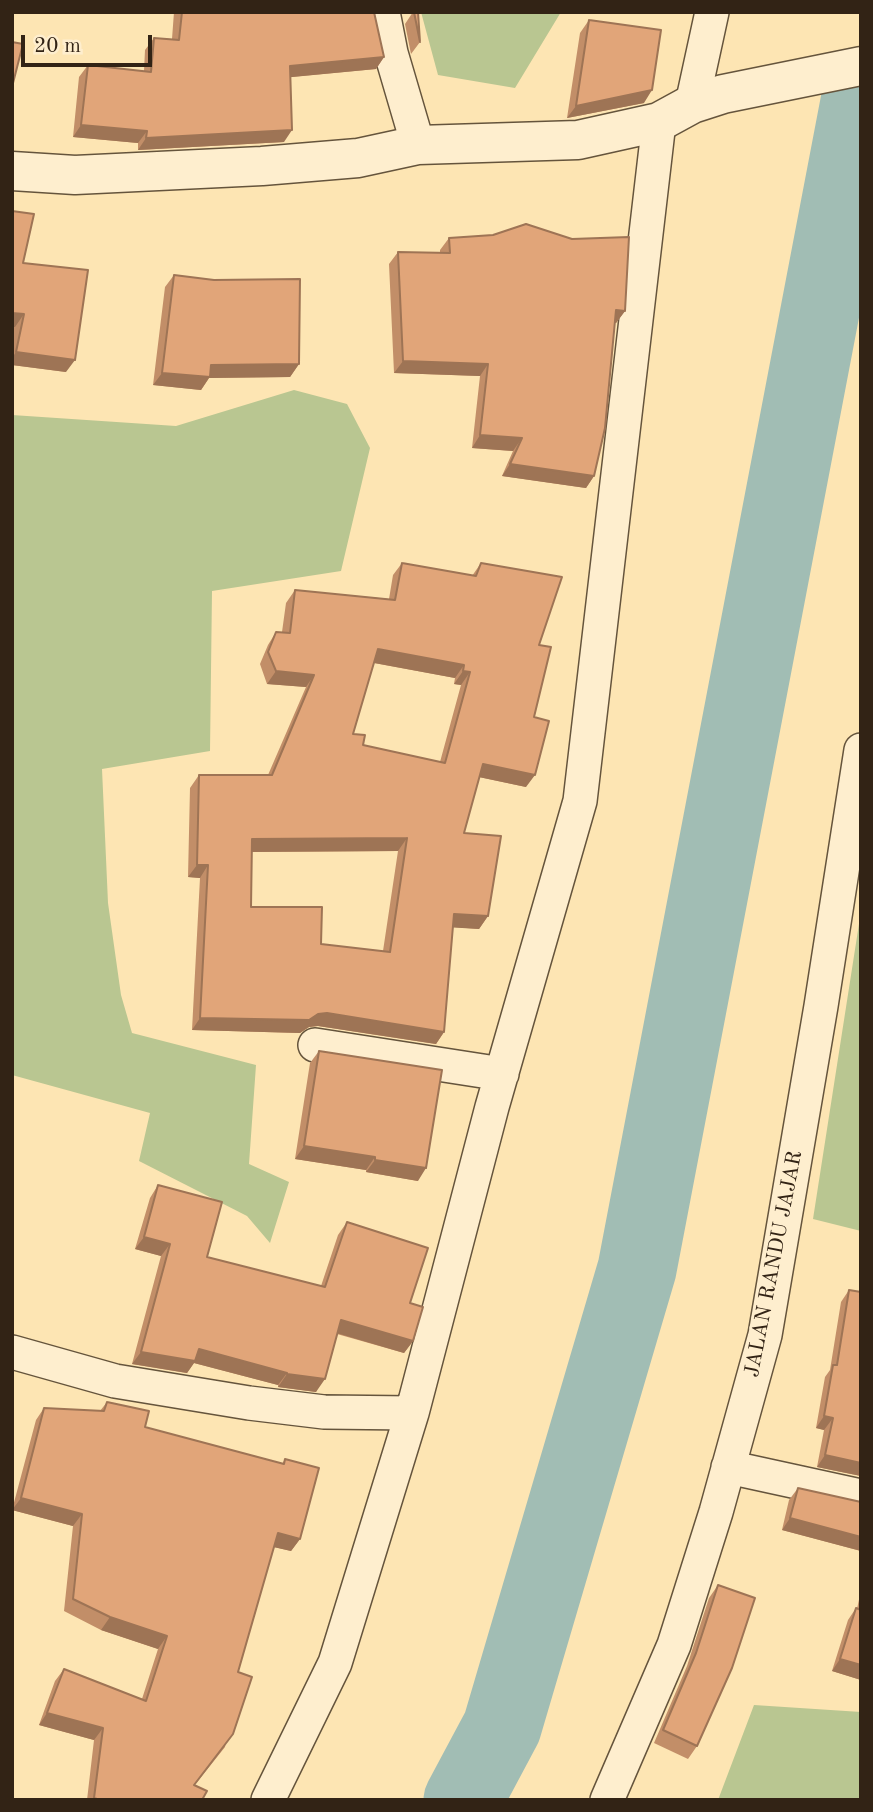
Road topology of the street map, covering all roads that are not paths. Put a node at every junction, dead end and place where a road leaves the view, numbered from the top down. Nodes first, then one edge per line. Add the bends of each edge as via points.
1 (383, 12) edge
2 (712, 12) edge
3 (861, 66) edge
4 (708, 99) junction
5 (659, 122) junction
6 (418, 145) junction
7 (12, 171) edge
8 (861, 750) edge
9 (315, 1045) dead end
10 (502, 1074) junction
11 (12, 1352) edge
12 (412, 1413) junction
13 (737, 1468) junction
14 (861, 1496) edge
15 (268, 1800) edge
16 (607, 1800) edge

1 - 6 street
2 - 4 street
3 - 4 street
4 - 5 street
5 - 6 street via 578,140
5 - 10 street via 580,801
6 - 7 street via 358,158 262,166 75,175
8 - 13 street, JALAN RANDU JAJAR via 765,1335
9 - 10 street
10 - 12 street
11 - 12 street via 115,1381 249,1404 324,1412
12 - 15 street via 335,1663
13 - 14 street
13 - 16 street, JALAN RANDU JAJAR via 674,1645

